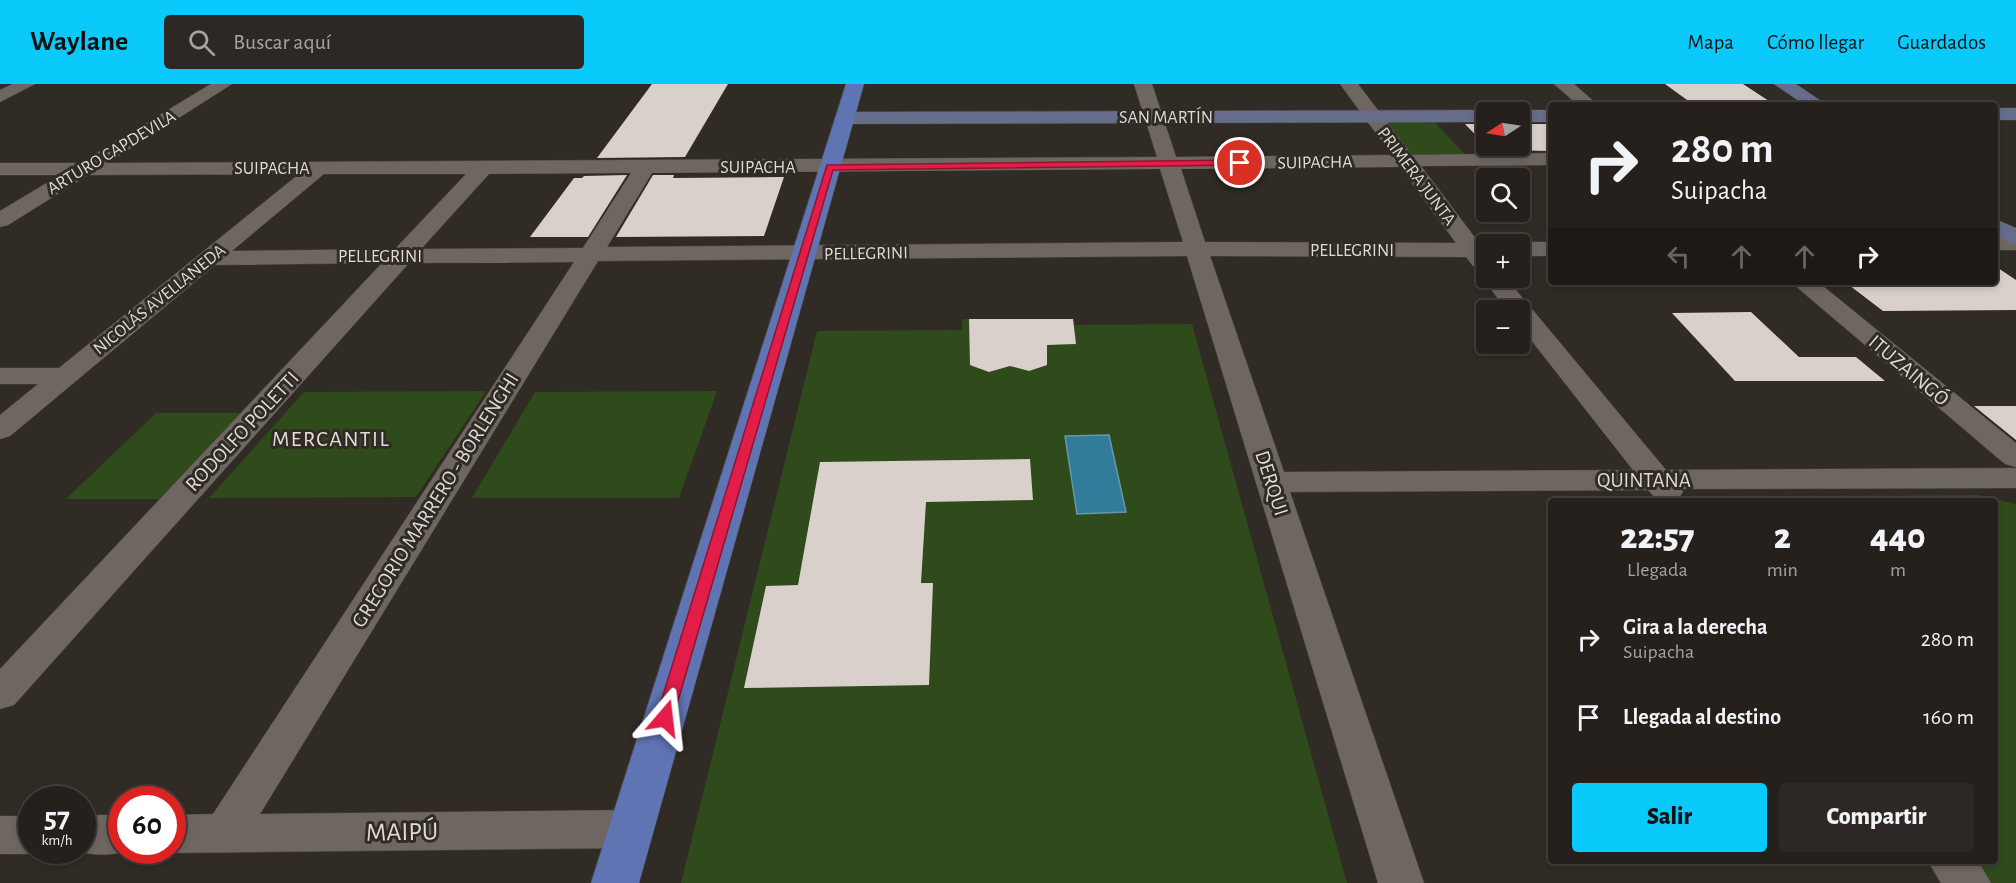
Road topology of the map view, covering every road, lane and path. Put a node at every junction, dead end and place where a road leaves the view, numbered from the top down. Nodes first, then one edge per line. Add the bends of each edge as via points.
1 (26, 84) edge
2 (223, 84) edge
3 (855, 84) edge
4 (1143, 84) edge
5 (1349, 84) edge
6 (1563, 84) edge
7 (1763, 84) edge
8 (1783, 84) edge
9 (0, 97) edge
10 (1585, 102) edge
11 (1793, 102) edge
12 (1813, 102) edge
13 (1998, 114) edge
14 (2016, 114) edge
15 (1373, 116) junction
16 (1476, 116) edge
17 (1530, 116) edge
18 (1548, 116) edge
19 (1153, 117) junction
20 (844, 118) junction
21 (1548, 159) edge
22 (1407, 161) junction
23 (1169, 164) junction
24 (830, 167) junction
25 (319, 168) junction
26 (483, 168) junction
27 (645, 168) junction
28 (0, 169) edge
29 (84, 169) junction
30 (1998, 213) edge
31 (0, 220) edge
32 (2016, 223) edge
33 (1998, 228) edge
34 (2016, 238) edge
35 (1998, 243) edge
36 (2016, 243) edge
37 (1476, 248) edge
38 (1196, 249) junction
39 (1530, 249) edge
40 (1548, 249) edge
41 (804, 254) junction
42 (590, 255) junction
43 (403, 256) junction
44 (1476, 256) edge
45 (210, 258) junction
46 (1807, 285) edge
47 (1502, 288) edge
48 (0, 376) edge
49 (66, 376) junction
50 (0, 430) edge
51 (2016, 458) edge
52 (2016, 478) edge
53 (1272, 482) junction
54 (1666, 490) edge
55 (0, 694) edge
56 (632, 829) junction
57 (225, 833) junction
58 (186, 834) edge
59 (1953, 864) edge
60 (615, 883) edge
61 (1401, 883) edge
62 (1968, 883) edge

1 - 9 street
2 - 29 street, ARTURO CAPDEVILA
3 - 20 main road
4 - 19 street, DERQUI
5 - 15 street, PRIMERA JUNTA
6 - 10 street
7 - 11 main road
8 - 12 main road
13 - 14 main road
15 - 16 main road, SAN MARTÍN
15 - 19 main road, SAN MARTÍN
15 - 22 street, PRIMERA JUNTA
17 - 18 main road
19 - 20 main road, SAN MARTÍN
19 - 23 street, DERQUI
20 - 24 main road
21 - 22 street, SUIPACHA
22 - 23 street, SUIPACHA
22 - 37 street, PRIMERA JUNTA
23 - 24 street, SUIPACHA
23 - 38 street, DERQUI
24 - 27 street, SUIPACHA
24 - 41 main road
25 - 26 street, SUIPACHA
25 - 29 street, SUIPACHA
25 - 45 street, NICOLÁS AVELLANEDA
26 - 27 street, SUIPACHA
26 - 43 street, RODOLFO POLETTI
27 - 42 street, GREGORIO MARRERO - BORLENGHI
28 - 29 street, SUIPACHA
29 - 31 street, ARTURO CAPDEVILA
30 - 32 main road
33 - 34 main road
35 - 36 street
38 - 41 street, PELLEGRINI
38 - 44 street, PELLEGRINI
38 - 53 street, DERQUI
39 - 40 street
41 - 42 street, PELLEGRINI
41 - 56 main road
42 - 43 street, PELLEGRINI
42 - 57 street, GREGORIO MARRERO - BORLENGHI
43 - 45 street, PELLEGRINI
43 - 55 street, RODOLFO POLETTI
45 - 49 street, NICOLÁS AVELLANEDA
46 - 51 street, ITUZAINGÓ
47 - 54 street
48 - 49 street
49 - 50 street, NICOLÁS AVELLANEDA
52 - 54 street, QUINTANA
53 - 54 street, QUINTANA
53 - 61 street, DERQUI
56 - 57 street, MAIPÚ
56 - 60 main road
57 - 58 street, MAIPÚ
59 - 62 street

